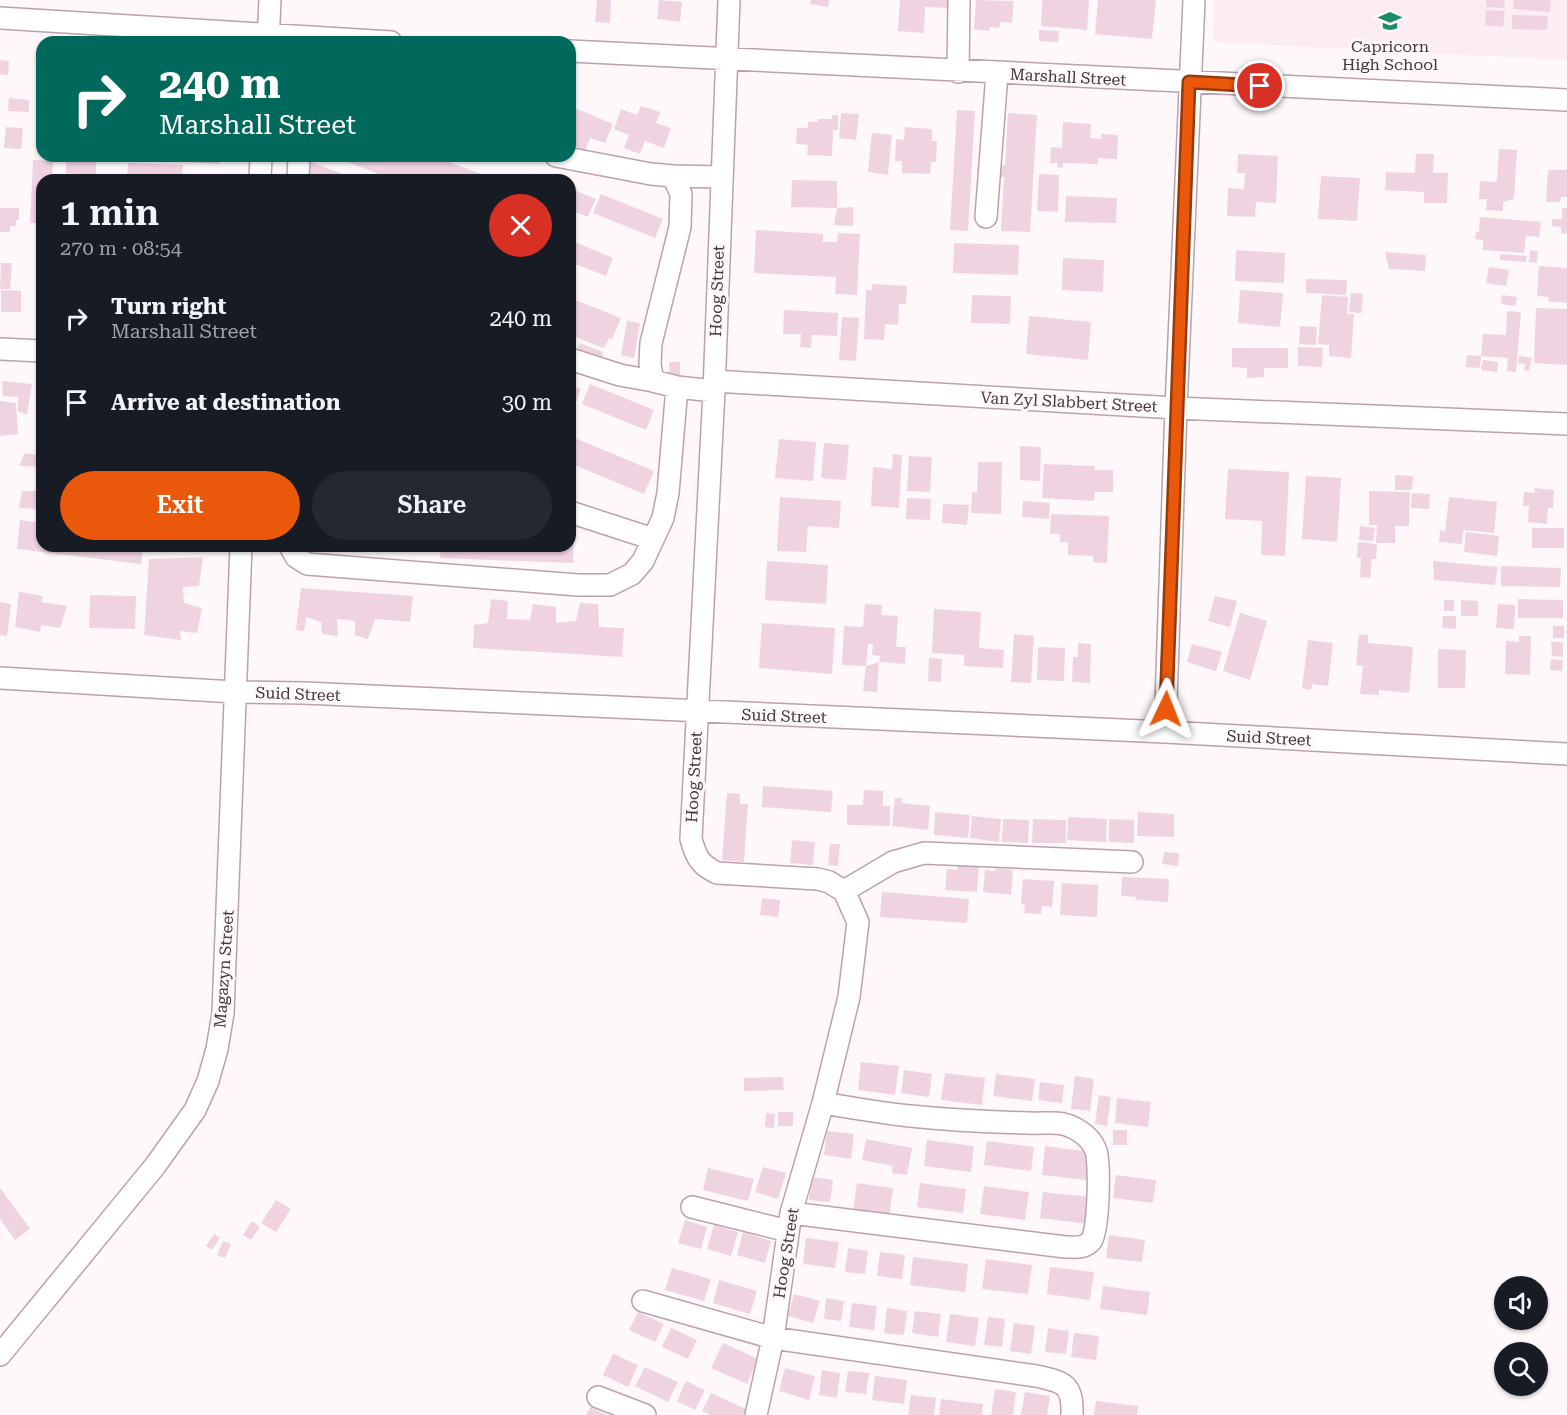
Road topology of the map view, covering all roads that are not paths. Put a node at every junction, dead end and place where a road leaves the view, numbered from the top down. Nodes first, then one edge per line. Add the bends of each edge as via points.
1 (270, 0) edge
2 (729, 0) edge
3 (959, 0) edge
4 (1194, 0) edge
5 (0, 18) edge
6 (230, 36) edge
7 (268, 36) edge
8 (576, 51) edge
9 (726, 60) junction
10 (958, 72) junction
11 (997, 74) junction
12 (1189, 82) junction
13 (1567, 100) edge
14 (576, 160) edge
15 (673, 176) junction
16 (721, 177) junction
17 (986, 217) dead end
18 (0, 349) edge
19 (36, 351) edge
20 (576, 361) edge
21 (653, 381) junction
22 (714, 386) junction
23 (676, 387) junction
24 (1176, 408) junction
25 (1567, 424) edge
26 (576, 514) edge
27 (653, 539) junction
28 (241, 552) edge
29 (293, 552) edge
30 (0, 678) edge
31 (234, 692) junction
32 (698, 712) junction
33 (1166, 732) junction
34 (1567, 754) edge
35 (1132, 862) dead end
36 (844, 891) junction
37 (824, 1103) junction
38 (692, 1207) dead end
39 (789, 1222) junction
40 (644, 1301) dead end
41 (773, 1338) junction
42 (0, 1355) edge
43 (597, 1397) dead end
44 (645, 1415) edge
45 (756, 1415) edge
46 (1072, 1415) edge

1 - 7 street
2 - 9 street, Hoog Street
3 - 10 street
4 - 12 street
5 - 6 street
8 - 9 street, Marshall Street
9 - 10 street, Marshall Street
9 - 16 street, Hoog Street
10 - 11 street, Marshall Street
11 - 12 street, Marshall Street
11 - 17 street
12 - 13 street, Marshall Street
12 - 24 street
14 - 15 street
15 - 16 street
15 - 21 street via 681,194 680,227 651,344
16 - 22 street, Hoog Street
18 - 19 street
20 - 21 street, Van Zyl Slabbert Street
21 - 23 street, Van Zyl Slabbert Street
22 - 23 street, Van Zyl Slabbert Street
22 - 24 street, Van Zyl Slabbert Street
22 - 32 street, Hoog Street
23 - 27 street via 668,493
24 - 25 street, Van Zyl Slabbert Street
24 - 33 street
26 - 27 street
27 - 29 street via 632,574 610,585 307,564
28 - 31 street, Magazyn Street
30 - 31 street, Suid Street
31 - 32 street, Suid Street
31 - 42 street, Magazyn Street via 223,1013 208,1081 195,1110 155,1166
32 - 33 street, Suid Street
32 - 36 street, Hoog Street via 691,839 699,862 717,873 818,879
33 - 34 street, Suid Street
35 - 36 street via 924,853 893,862
36 - 37 street, Hoog Street via 858,922 855,961
37 - 39 street, Hoog Street
37 - 39 street via 910,1116 1067,1124 1083,1133 1096,1152 1097,1226 1091,1242 1065,1247
38 - 39 street
39 - 41 street, Hoog Street
40 - 41 street
41 - 45 street, Hoog Street
41 - 46 street via 1061,1381 1072,1397
43 - 44 street

